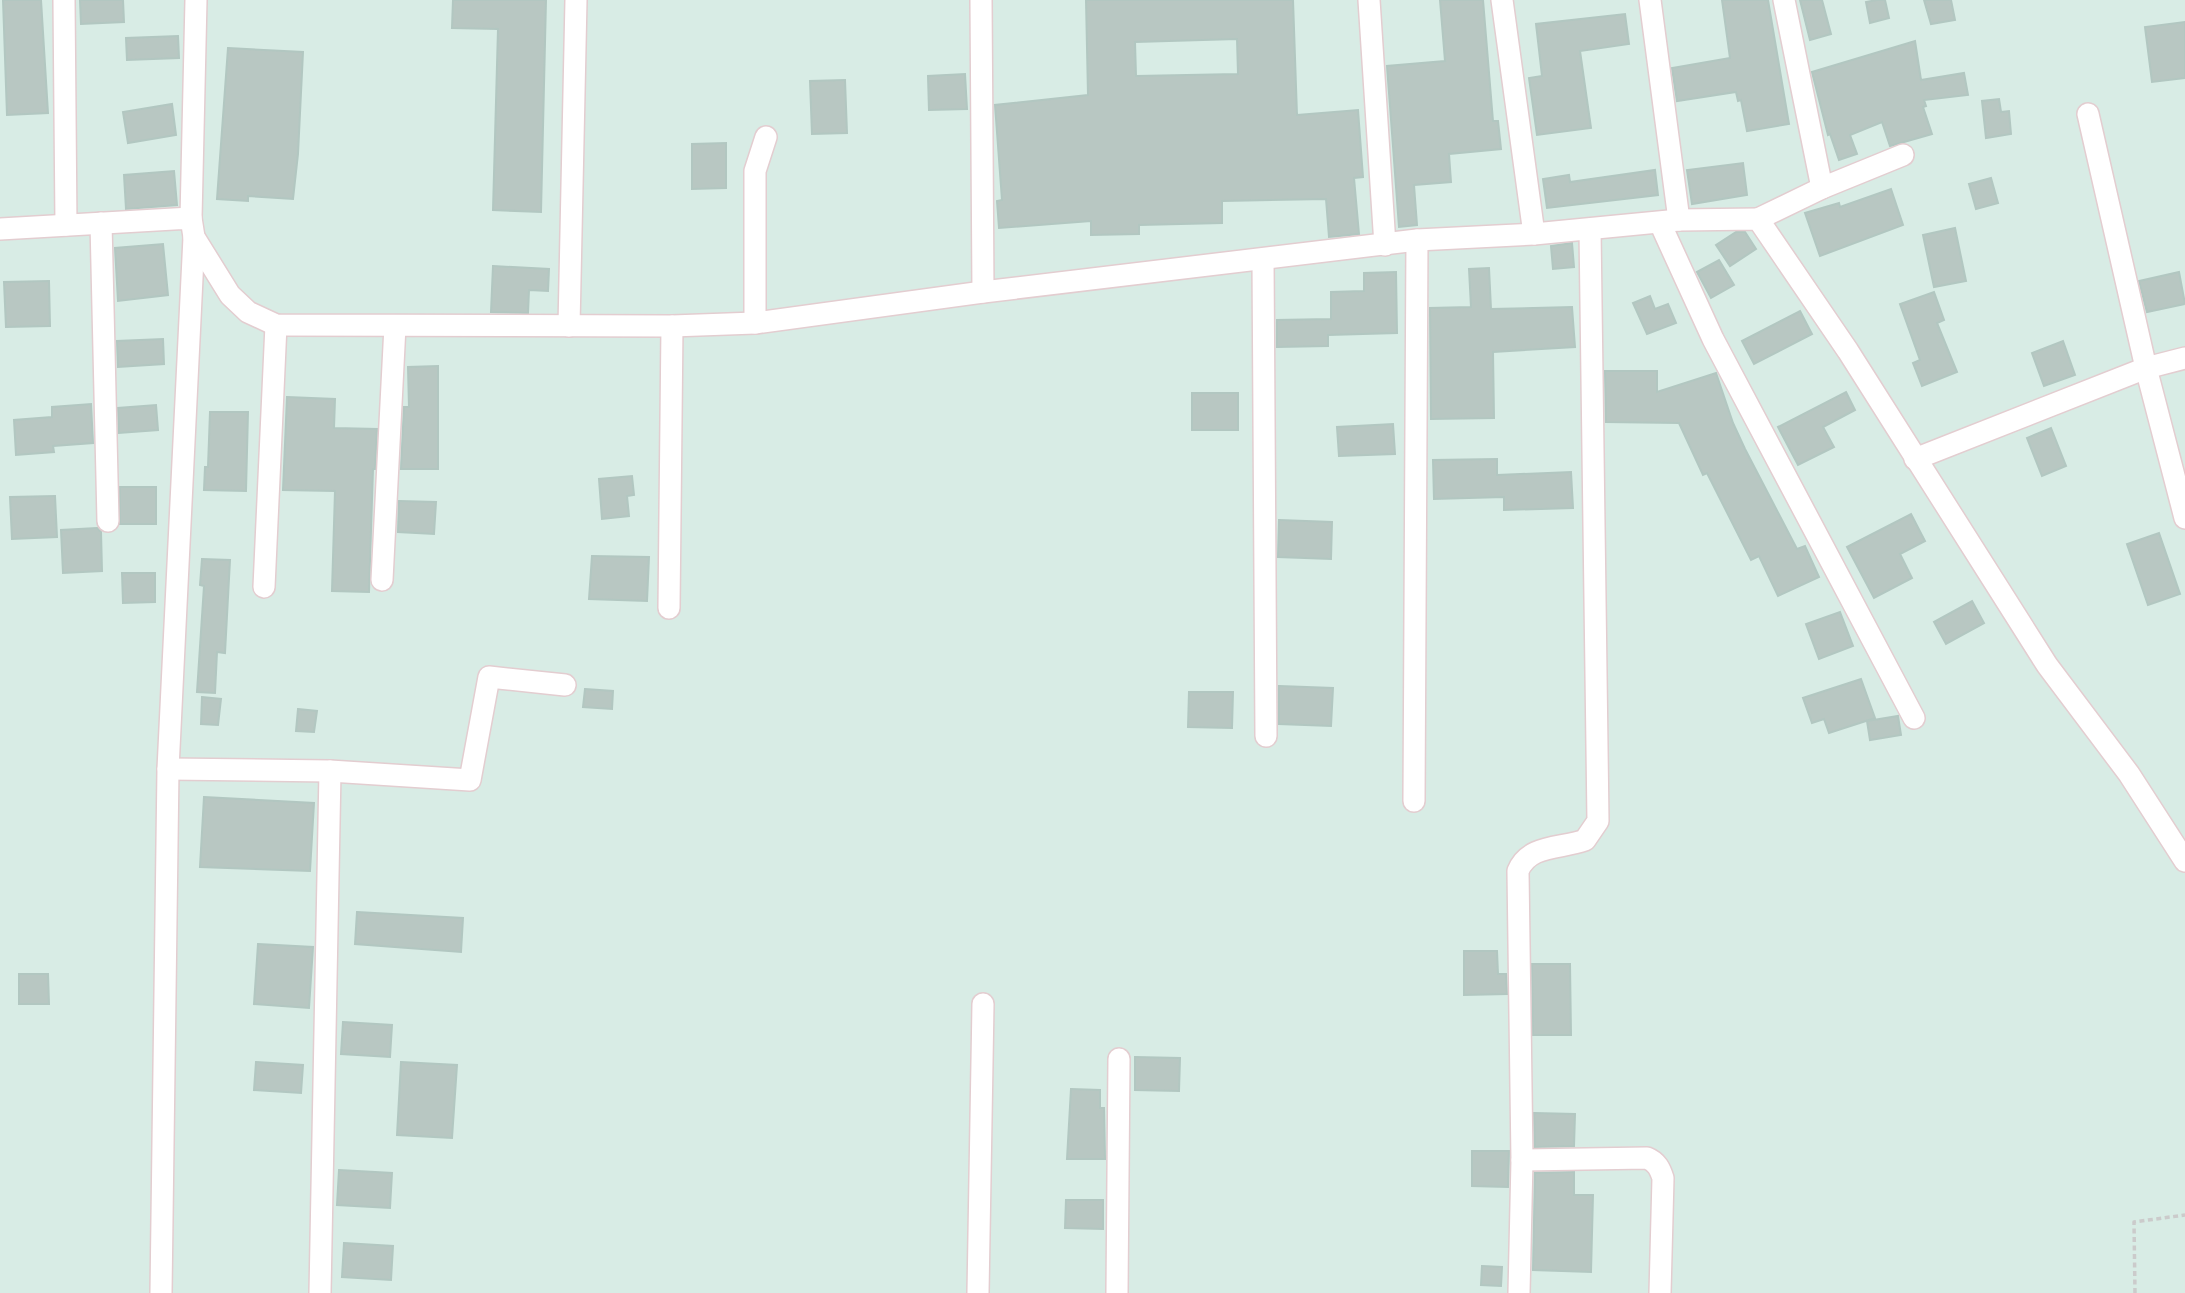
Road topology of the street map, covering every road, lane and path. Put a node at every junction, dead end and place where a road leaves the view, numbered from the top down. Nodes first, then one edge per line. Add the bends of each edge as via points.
1 (64, 0) edge
2 (196, 0) edge
3 (576, 0) edge
4 (981, 0) edge
5 (1369, 0) edge
6 (1502, 0) edge
7 (1650, 0) edge
8 (1784, 0) edge
9 (2088, 114) dead end
10 (766, 137) dead end
11 (1903, 155) dead end
12 (1822, 188) junction
13 (1758, 219) junction
14 (1669, 221) junction
15 (101, 223) junction
16 (65, 225) junction
17 (192, 227) junction
18 (0, 229) edge
19 (1590, 229) junction
20 (1534, 234) junction
21 (1417, 240) junction
22 (1385, 245) junction
23 (1263, 259) junction
24 (983, 292) junction
25 (755, 323) junction
26 (276, 325) junction
27 (395, 326) junction
28 (569, 326) junction
29 (672, 326) junction
30 (2185, 358) edge
31 (2146, 368) junction
32 (1915, 459) junction
33 (2185, 518) edge
34 (108, 522) dead end
35 (382, 580) dead end
36 (264, 587) dead end
37 (669, 608) dead end
38 (565, 685) dead end
39 (1914, 718) dead end
40 (1266, 736) dead end
41 (168, 769) junction
42 (330, 771) junction
43 (1414, 801) dead end
44 (2185, 861) edge
45 (982, 1004) dead end
46 (1119, 1059) dead end
47 (1522, 1160) junction
48 (2185, 1215) edge
49 (161, 1293) edge
50 (320, 1293) edge
51 (978, 1293) edge
52 (1117, 1293) edge
53 (1520, 1293) edge
54 (1660, 1293) edge
55 (2135, 1293) edge

1 - 16 street
2 - 17 street
3 - 28 street
4 - 24 street
5 - 22 street
6 - 20 street
7 - 14 street
8 - 12 street
9 - 31 street
10 - 25 street via 755,172
11 - 12 street
12 - 13 street
13 - 14 street
13 - 32 street
14 - 19 street
14 - 39 street via 1713,339
15 - 16 street
15 - 17 street
15 - 34 street
16 - 18 street
17 - 26 street via 230,295 248,312
17 - 41 street
19 - 20 street
19 - 47 street via 1598,821 1585,840 1533,853 1522,860 1518,871
20 - 21 street
21 - 22 street
21 - 43 street
22 - 23 street
23 - 24 street
23 - 40 street
24 - 25 street
25 - 29 street
26 - 27 street
26 - 36 street
27 - 28 street
27 - 35 street
28 - 29 street
29 - 37 street
30 - 31 street
31 - 32 street
31 - 33 street
32 - 44 street via 2047,665 2129,774
38 - 42 street via 489,677 470,780
41 - 42 street
41 - 49 street
42 - 50 street
45 - 51 street
46 - 52 street
47 - 53 street
47 - 54 street via 1653,1160 1663,1178
48 - 55 path via 2134,1222

